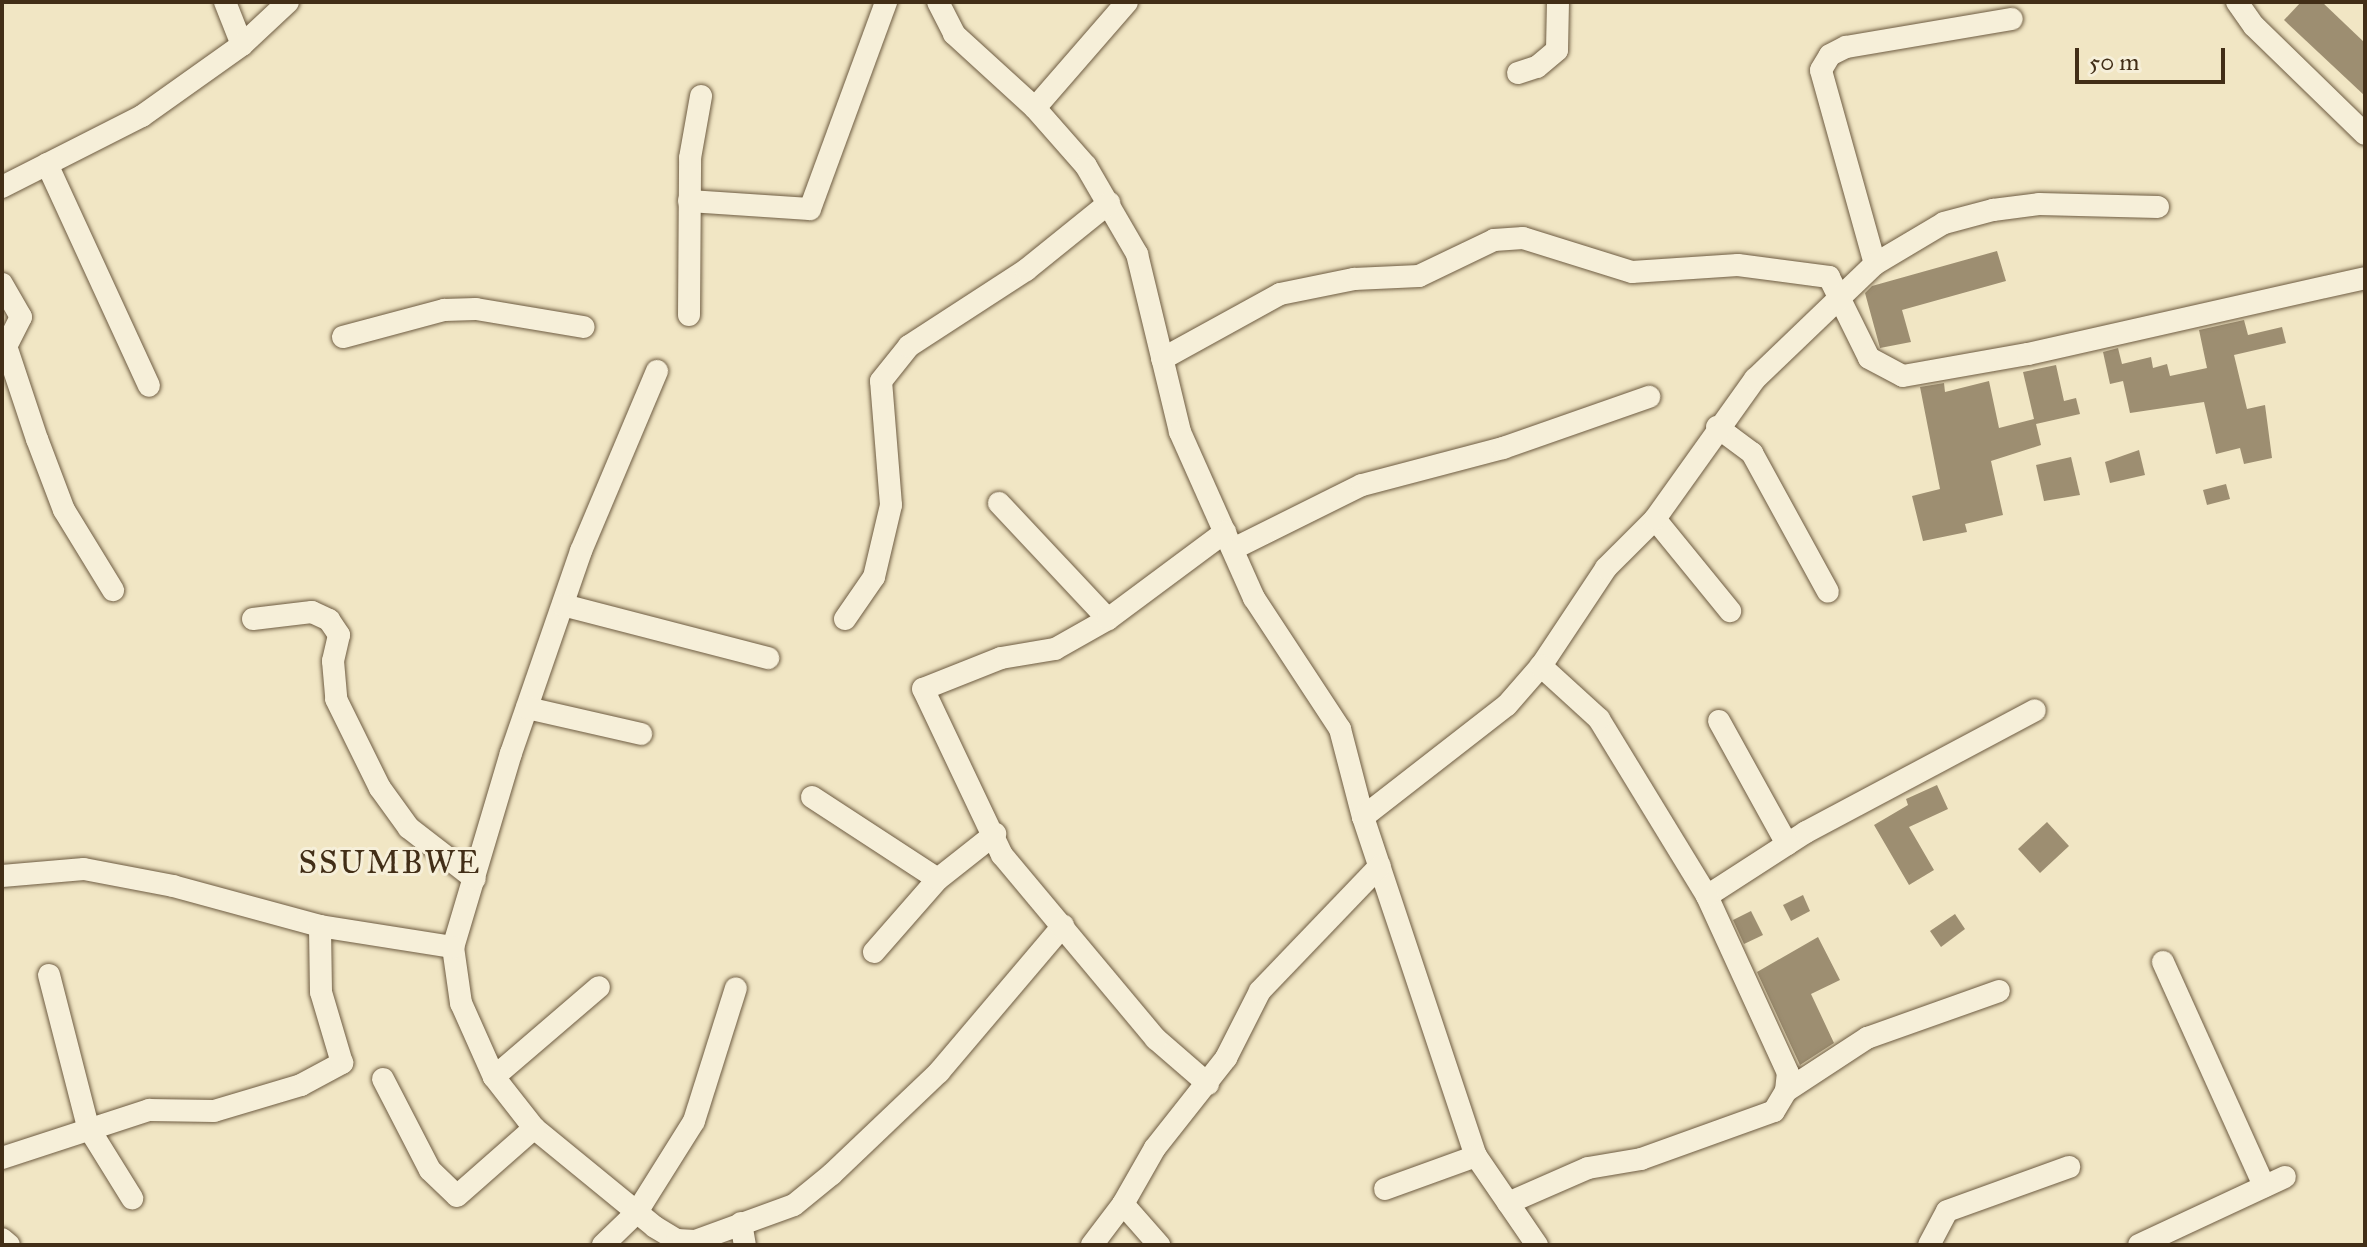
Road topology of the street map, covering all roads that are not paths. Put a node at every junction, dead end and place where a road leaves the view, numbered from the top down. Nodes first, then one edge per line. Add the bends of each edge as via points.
1 (225, 2) edge
2 (288, 2) edge
3 (886, 2) edge
4 (938, 2) edge
5 (1127, 2) edge
6 (1558, 2) edge
7 (2237, 2) edge
8 (2012, 19) dead end
9 (242, 45) junction
10 (1518, 73) dead end
11 (701, 96) dead end
12 (1035, 108) junction
13 (2365, 134) edge
14 (47, 164) junction
15 (3, 181) edge
16 (689, 201) junction
17 (1109, 203) junction
18 (2158, 207) dead end
19 (1875, 264) junction
20 (2365, 278) edge
21 (2, 284) edge
22 (1839, 294) junction
23 (689, 315) dead end
24 (583, 327) dead end
25 (343, 337) dead end
26 (1162, 359) junction
27 (657, 371) dead end
28 (149, 386) dead end
29 (1649, 397) dead end
30 (1717, 427) junction
31 (999, 503) dead end
32 (1655, 519) junction
33 (1229, 540) junction
34 (113, 590) dead end
35 (1828, 592) dead end
36 (563, 605) junction
37 (1730, 611) dead end
38 (253, 619) dead end
39 (845, 619) dead end
40 (1108, 619) junction
41 (768, 658) dead end
42 (1541, 666) junction
43 (527, 708) junction
44 (2035, 710) dead end
45 (1719, 721) dead end
46 (641, 734) dead end
47 (812, 797) dead end
48 (1363, 817) junction
49 (995, 834) junction
50 (1787, 844) junction
51 (1380, 866) junction
52 (2, 876) edge
53 (475, 879) junction
54 (938, 879) junction
55 (1707, 896) junction
56 (320, 926) junction
57 (1063, 926) junction
58 (453, 947) junction
59 (874, 952) dead end
60 (2163, 962) dead end
61 (49, 975) dead end
62 (599, 987) dead end
63 (736, 988) dead end
64 (1999, 991) dead end
65 (494, 1077) junction
66 (383, 1079) dead end
67 (1208, 1084) junction
68 (1786, 1091) junction
69 (88, 1127) junction
70 (534, 1128) junction
71 (1476, 1156) junction
72 (2, 1158) edge
73 (2069, 1167) dead end
74 (2285, 1177) dead end
75 (2264, 1186) junction
76 (1385, 1189) dead end
77 (132, 1198) dead end
78 (1508, 1203) junction
79 (1123, 1204) junction
80 (637, 1212) junction
81 (743, 1234) edge
82 (2, 1239) edge
83 (9, 1245) edge
84 (603, 1245) edge
85 (1092, 1245) edge
86 (1159, 1245) edge
87 (1537, 1245) edge
88 (1929, 1245) edge
89 (2139, 1245) edge

1 - 9 street
2 - 9 street
3 - 16 street via 810,209
4 - 12 street via 954,34
5 - 12 street
6 - 10 street via 1557,50 1537,67
7 - 13 street via 2254,26
8 - 19 street via 1846,47 1830,55 1821,70
9 - 14 street via 142,116
11 - 16 street
12 - 17 street via 1086,166
14 - 15 street
14 - 28 street
16 - 23 street
17 - 26 street via 1137,254
17 - 39 street via 1026,270 909,346 881,381 891,505 874,577
18 - 19 street via 2039,204 1993,210 1944,223
19 - 22 street
20 - 22 street via 2028,354 1903,376 1869,358
21 - 34 street via 21,317 6,346 37,439 64,510
22 - 26 street via 1829,277 1793,270 1738,265 1632,272 1523,238 1494,240 1419,276 1354,279 1280,294
22 - 30 street
24 - 25 street via 476,309 444,310
26 - 33 street via 1180,432
27 - 36 street
29 - 33 street via 1503,448 1362,485
30 - 32 street
30 - 35 street via 1752,453
31 - 40 street
32 - 37 street
32 - 42 street via 1606,568
33 - 40 street
33 - 48 street via 1254,598 1340,729
36 - 41 street
36 - 43 street
38 - 53 street via 312,612 329,620 339,635 333,661 336,699 380,788 409,828
40 - 49 street via 1055,649 1001,658 923,689
42 - 48 street via 1507,705
42 - 55 street via 1599,719
43 - 46 street
43 - 53 street
44 - 50 street
45 - 50 street
47 - 54 street
48 - 51 street
49 - 54 street
49 - 57 street via 1002,855
50 - 55 street
51 - 67 street via 1260,991
51 - 71 street
52 - 56 street via 84,869 173,886
53 - 58 street
54 - 59 street
55 - 68 street via 1788,1073
56 - 58 street
56 - 69 street via 321,992 342,1063 301,1085 214,1111 149,1110
57 - 67 street via 1156,1039
57 - 81 street via 939,1072 832,1174 794,1205
58 - 65 street via 461,1003
60 - 75 street
61 - 69 street
62 - 65 street
63 - 80 street via 694,1121
64 - 68 street via 1867,1038
65 - 70 street
66 - 70 street via 430,1170 457,1196
67 - 79 street via 1155,1148
68 - 78 street via 1774,1111 1641,1159 1588,1168
69 - 72 street
69 - 77 street
70 - 80 street
71 - 76 street
71 - 78 street
73 - 88 street via 1947,1211
74 - 75 street
75 - 89 street
78 - 87 street
79 - 85 street
79 - 86 street
80 - 81 street via 677,1240
80 - 84 street
82 - 83 street

